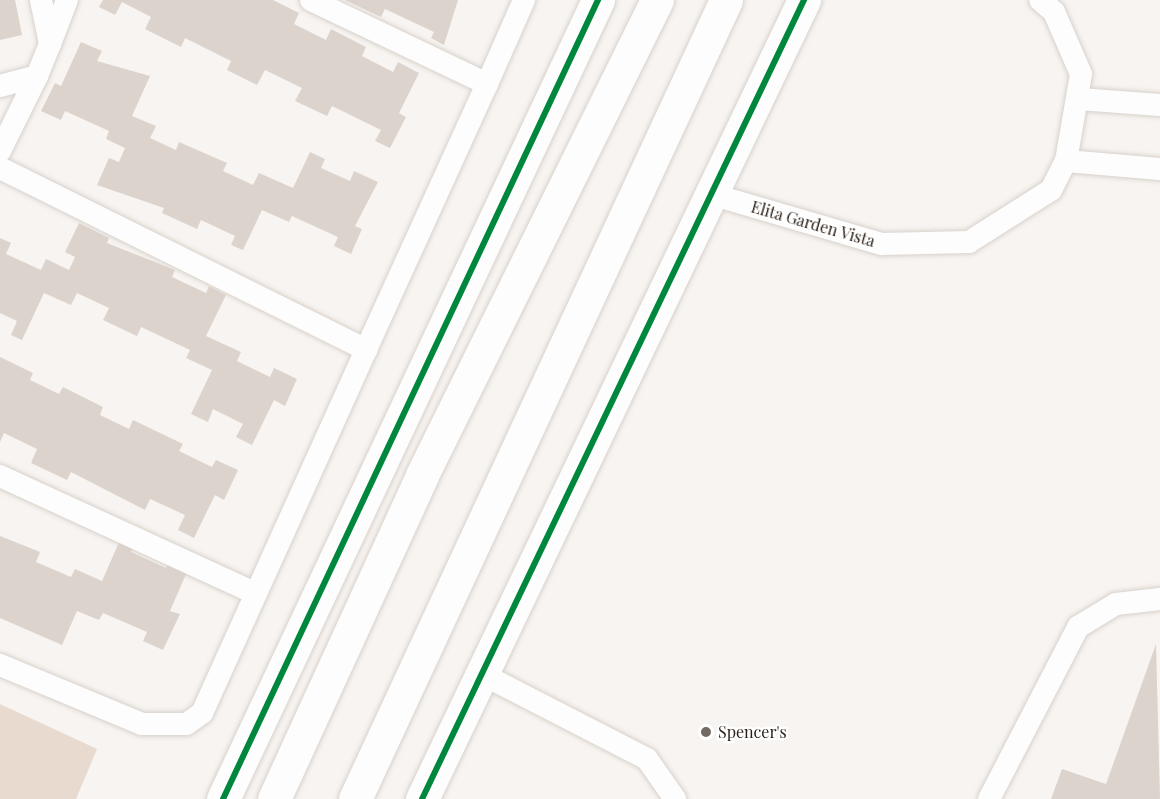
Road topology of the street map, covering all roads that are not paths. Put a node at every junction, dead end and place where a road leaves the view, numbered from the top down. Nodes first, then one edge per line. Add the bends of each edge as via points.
1 (41, 0) edge
2 (67, 0) edge
3 (311, 0) edge
4 (524, 0) edge
5 (598, 0) edge
6 (657, 0) edge
7 (726, 0) edge
8 (804, 0) edge
9 (1040, 0) edge
10 (50, 44) junction
11 (37, 76) junction
12 (487, 84) junction
13 (0, 86) edge
14 (1079, 99) junction
15 (1160, 105) edge
16 (0, 151) edge
17 (1066, 161) junction
18 (0, 168) edge
19 (1160, 169) edge
20 (714, 195) junction
21 (366, 351) junction
22 (0, 476) edge
23 (254, 593) junction
24 (1160, 599) edge
25 (0, 665) edge
26 (480, 673) junction
27 (668, 795) edge
28 (223, 799) edge
29 (274, 799) edge
30 (355, 799) edge
31 (422, 799) edge
32 (989, 799) edge

1 - 10 lane
2 - 10 lane
3 - 12 lane
4 - 12 lane
5 - 28 street
6 - 29 street via 422,476
7 - 30 street
8 - 20 street
9 - 14 lane, Elita Garden Vista via 1054,12 1081,74
10 - 11 lane
11 - 13 lane
11 - 16 lane
12 - 21 lane
14 - 15 lane
14 - 17 lane, Elita Garden Vista
17 - 19 lane
17 - 20 lane, Elita Garden Vista via 1051,190 969,242 882,244
18 - 21 lane
20 - 26 street via 550,540
21 - 23 lane
22 - 23 lane
23 - 25 lane via 202,712 186,724 142,724
24 - 32 lane via 1116,604 1078,627
26 - 27 lane via 647,759
26 - 31 street

